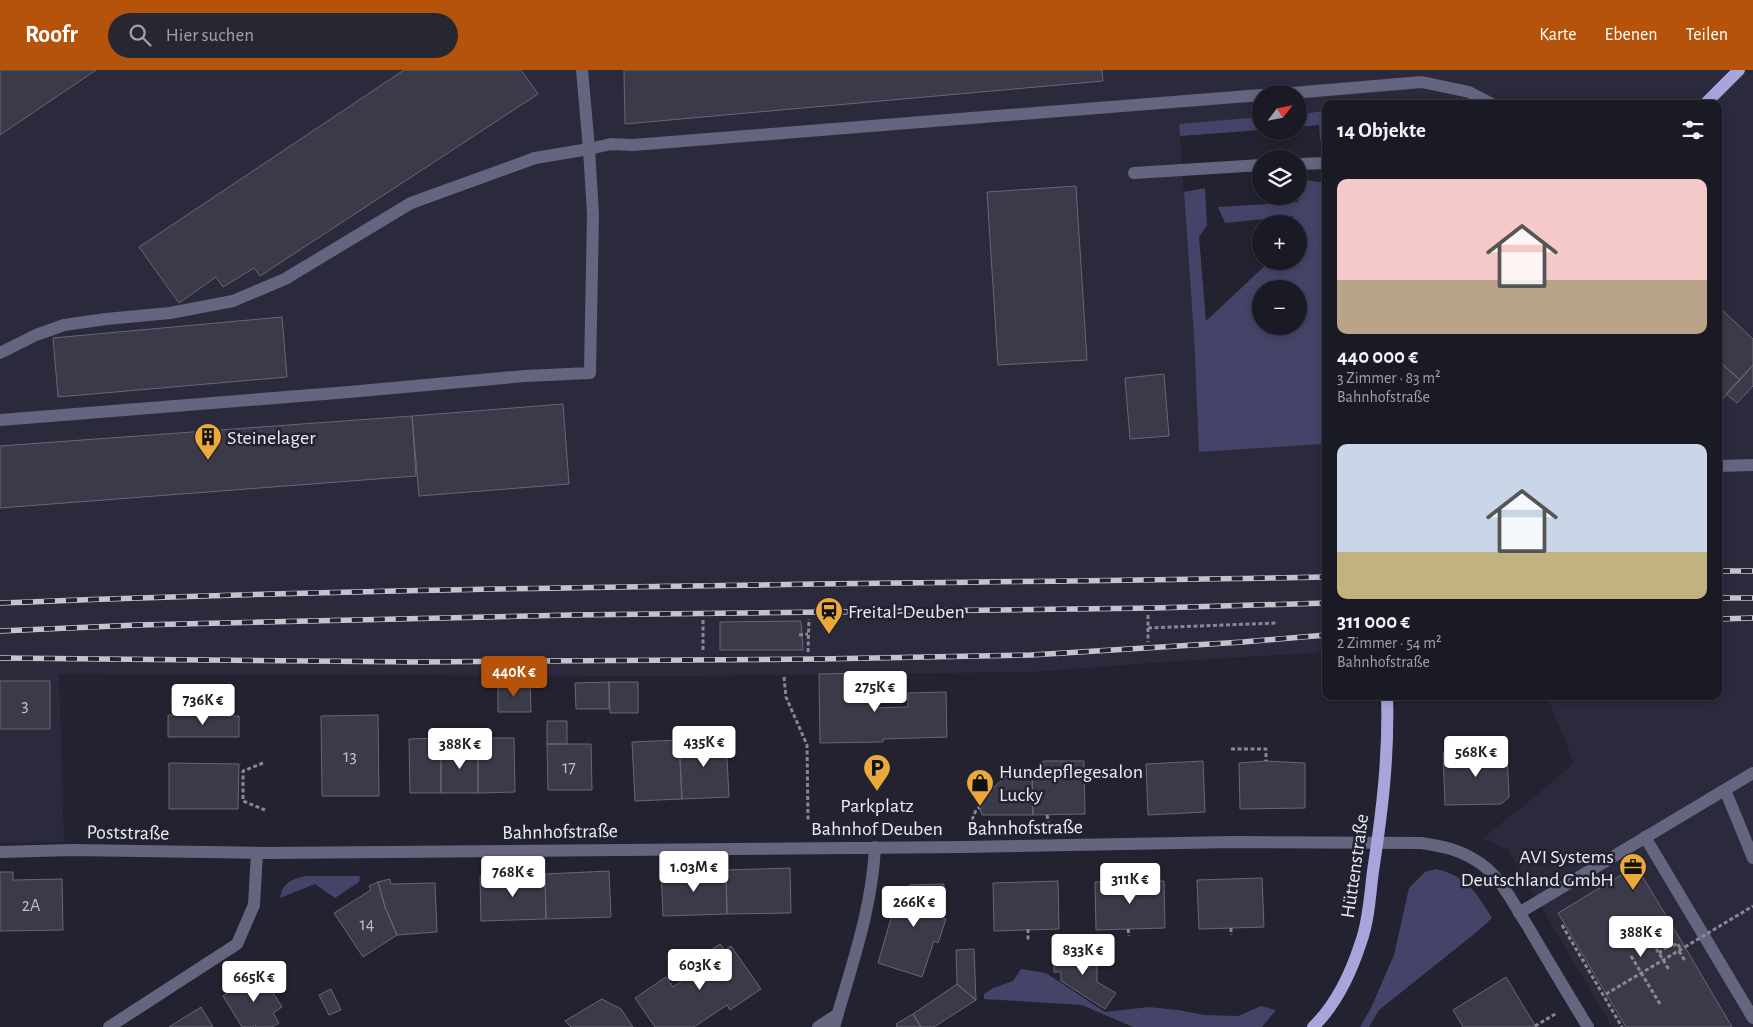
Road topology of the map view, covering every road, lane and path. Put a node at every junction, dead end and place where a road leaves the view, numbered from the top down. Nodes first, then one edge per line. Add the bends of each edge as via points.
1 (582, 70) edge
2 (1415, 70) edge
3 (1739, 70) edge
4 (1408, 84) junction
5 (1308, 92) edge
6 (1252, 96) edge
7 (1484, 100) edge
8 (1709, 100) edge
9 (589, 149) junction
10 (1322, 163) edge
11 (1307, 164) edge
12 (1252, 166) edge
13 (1134, 173) dead end
14 (0, 353) edge
15 (0, 420) edge
16 (1753, 465) edge
17 (1722, 466) edge
18 (1148, 615) dead end
19 (808, 619) dead end
20 (703, 620) dead end
21 (1278, 624) dead end
22 (1148, 628) junction
23 (808, 634) junction
24 (799, 635) dead end
25 (1148, 642) dead end
26 (703, 652) dead end
27 (808, 652) dead end
28 (784, 677) dead end
29 (1387, 700) edge
30 (1231, 750) dead end
31 (1266, 761) dead end
32 (263, 764) dead end
33 (1753, 773) edge
34 (1726, 790) junction
35 (980, 807) dead end
36 (265, 810) dead end
37 (1047, 815) dead end
38 (808, 820) dead end
39 (972, 820) dead end
40 (1049, 825) dead end
41 (1645, 837) junction
42 (1377, 843) junction
43 (875, 847) junction
44 (0, 852) edge
45 (256, 852) junction
46 (1753, 858) edge
47 (1112, 866) dead end
48 (1112, 882) dead end
49 (1753, 906) edge
50 (1519, 913) junction
51 (1562, 925) dead end
52 (1231, 928) dead end
53 (1028, 929) dead end
54 (1128, 929) dead end
55 (1231, 935) dead end
56 (1130, 936) dead end
57 (1028, 942) dead end
58 (1682, 949) junction
59 (1660, 954) junction
60 (1631, 956) dead end
61 (1663, 960) junction
62 (1685, 961) dead end
63 (1669, 970) dead end
64 (1642, 973) junction
65 (1606, 994) dead end
66 (1660, 1004) dead end
67 (1560, 1011) dead end
68 (838, 1014) junction
69 (1753, 1018) edge
70 (1535, 1026) edge
71 (109, 1027) edge
72 (818, 1027) edge
73 (834, 1027) edge
74 (1313, 1027) edge
75 (1588, 1027) edge
76 (1622, 1027) edge

1 - 9 street
2 - 4 street
3 - 8 main road
4 - 5 street
4 - 7 street via 1422,82 1469,92
6 - 9 street via 633,145 611,144
9 - 14 street via 535,158 411,203 285,279 233,301 170,313 64,325
9 - 15 street via 593,214 590,373
10 - 11 street
12 - 13 street
16 - 17 street
18 - 22 path
19 - 23 path
20 - 26 path
21 - 22 path
22 - 25 path
23 - 24 path
23 - 27 path
28 - 38 path via 786,697 807,745
29 - 42 main road, Hüttenstraße via 1386,765
30 - 31 path via 1266,749
32 - 36 path via 243,771 240,786 243,802
33 - 34 street
34 - 41 street
34 - 46 street
35 - 39 path
37 - 40 path
41 - 50 street
41 - 69 street
42 - 43 street, Bahnhofstraße
42 - 50 street, Bahnhofstraße via 1421,843 1458,851 1493,873
42 - 74 main road, Hüttenstraße via 1362,941 1337,998
43 - 45 street, Bahnhofstraße
43 - 68 street via 867,912
44 - 45 street, Poststraße
45 - 71 street via 254,905 237,944
47 - 48 path
49 - 58 path, bridge
50 - 75 street, Bahnhofstraße
51 - 76 path
52 - 55 path
53 - 57 path
54 - 56 path
58 - 59 path via 1677,943
58 - 61 path
58 - 62 path
59 - 59 path via 1673,944 1668,934 1653,943
59 - 61 path
60 - 64 path
61 - 63 path
61 - 64 path
64 - 65 path
64 - 66 path
67 - 70 path
68 - 72 street
68 - 73 street

